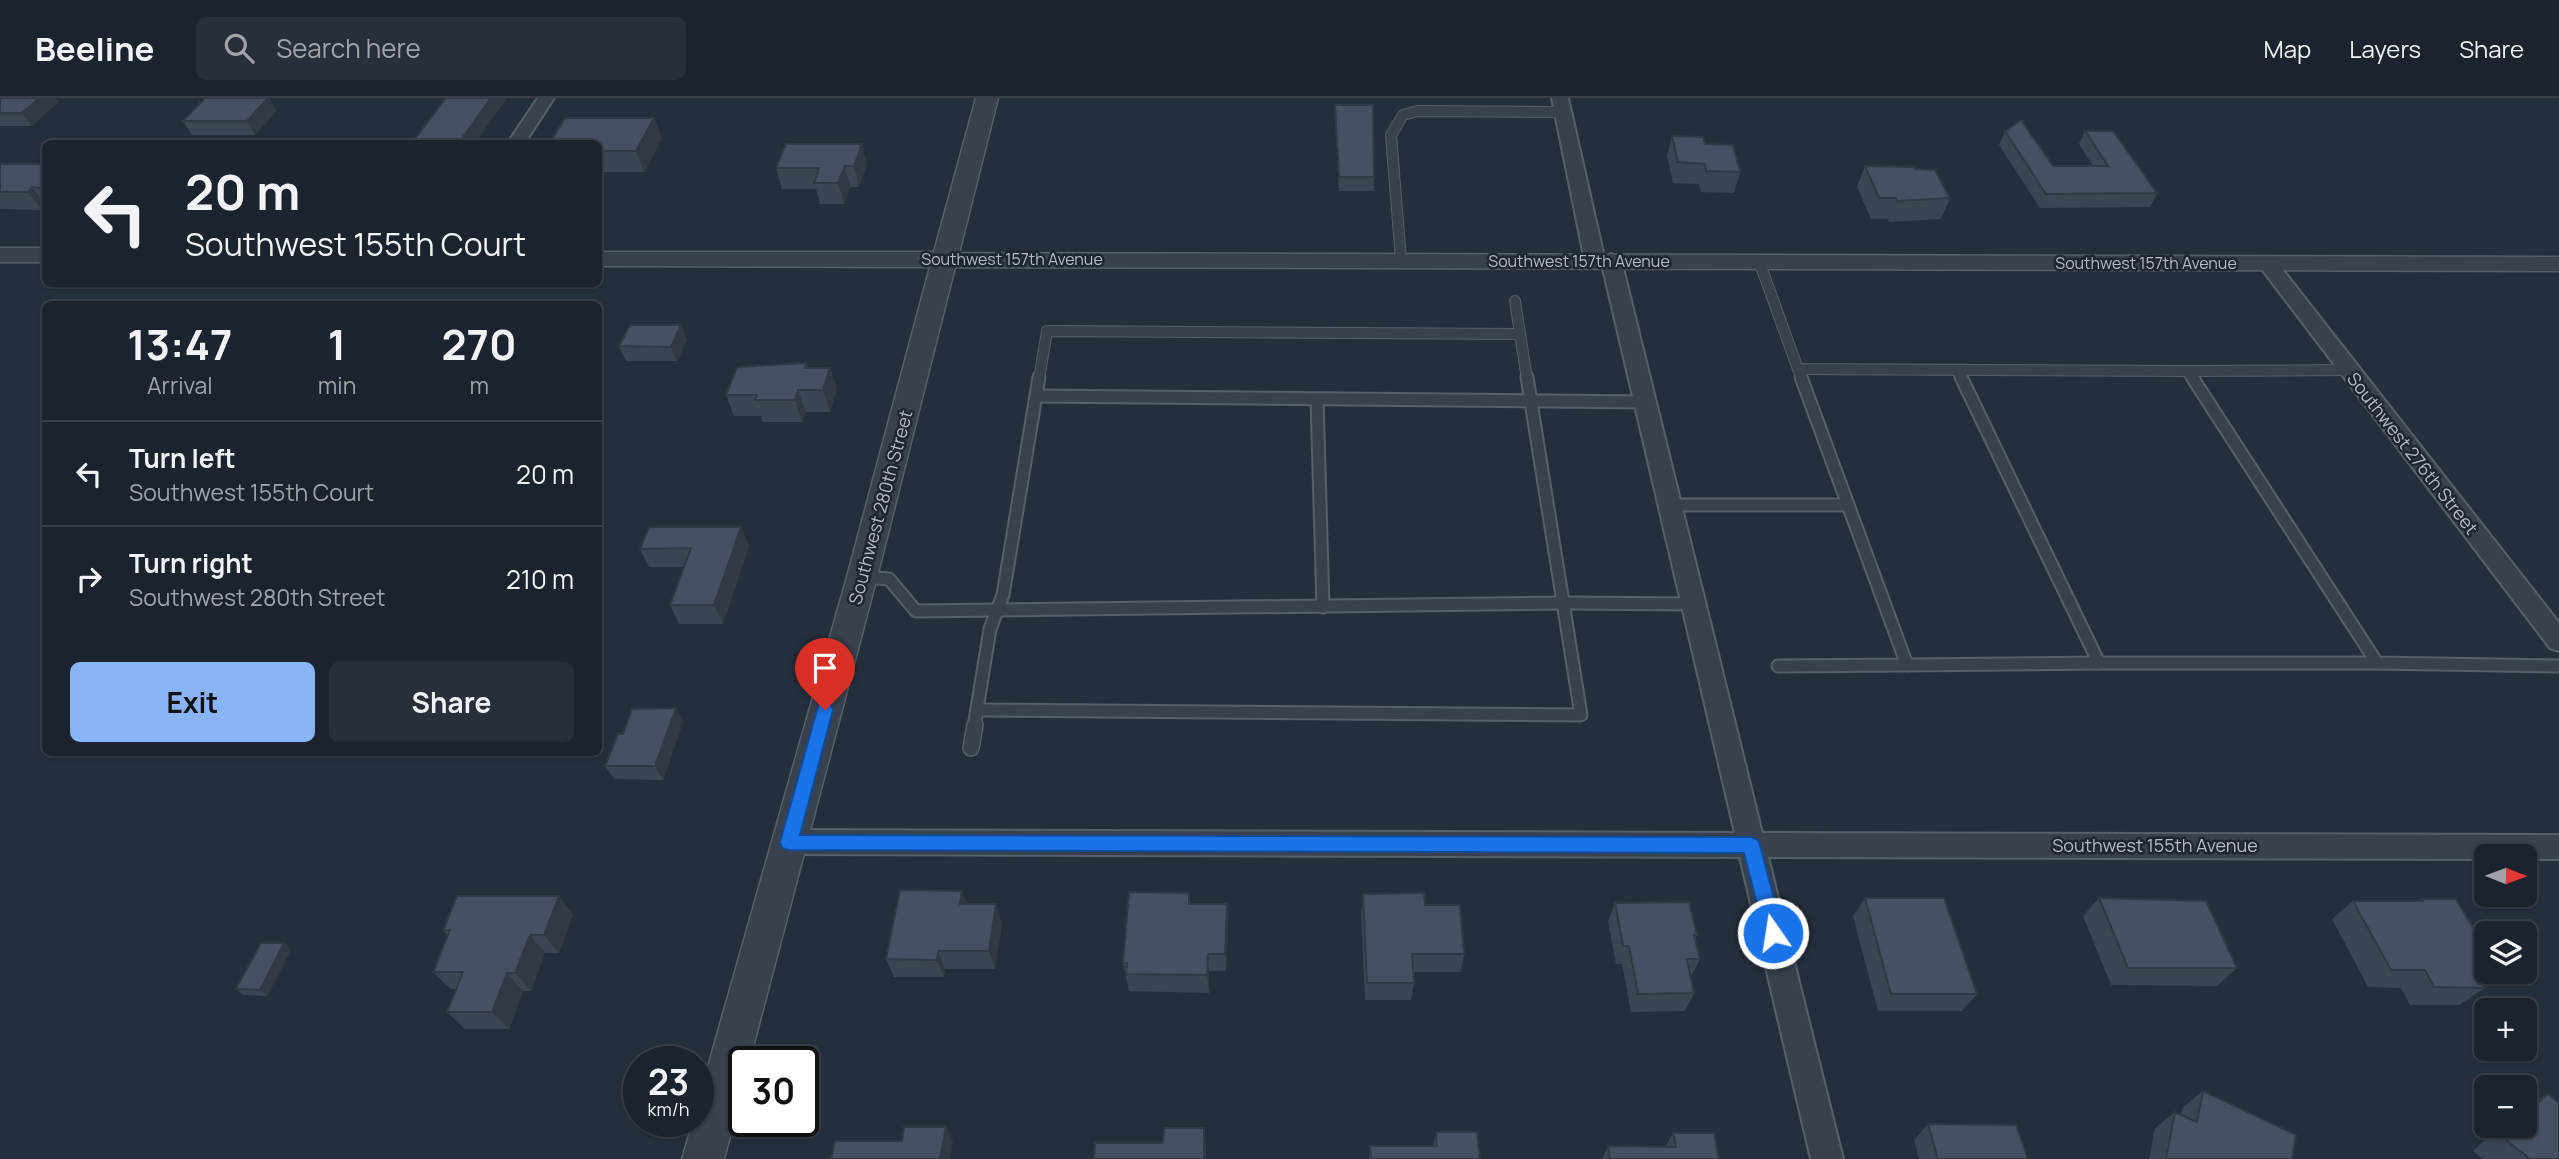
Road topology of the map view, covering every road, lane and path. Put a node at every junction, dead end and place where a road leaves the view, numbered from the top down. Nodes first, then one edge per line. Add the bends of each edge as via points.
1 (546, 98) edge
2 (987, 98) edge
3 (1562, 105) edge
4 (518, 140) edge
5 (0, 255) edge
6 (42, 255) edge
7 (602, 259) edge
8 (945, 259) junction
9 (1401, 260) junction
10 (1603, 260) junction
11 (1759, 261) junction
12 (2268, 264) junction
13 (2559, 264) edge
14 (1515, 301) dead end
15 (1520, 334) junction
16 (1798, 369) junction
17 (1958, 370) junction
18 (2350, 370) junction
19 (2188, 371) junction
20 (1037, 397) junction
21 (1317, 399) junction
22 (1530, 401) junction
23 (1644, 402) junction
24 (1669, 505) junction
25 (1848, 505) junction
26 (862, 577) junction
27 (1564, 603) junction
28 (1693, 604) junction
29 (1323, 607) junction
30 (998, 611) junction
31 (2559, 641) edge
32 (2099, 663) junction
33 (2377, 663) junction
34 (1907, 665) junction
35 (1778, 666) dead end
36 (2559, 666) edge
37 (977, 710) junction
38 (971, 748) dead end
39 (789, 842) junction
40 (1751, 845) junction
41 (2559, 847) edge
42 (703, 1159) edge
43 (1827, 1159) edge

1 - 4 street
2 - 8 street, Southwest 280th Street
3 - 9 lane via 1403,115 1391,135
3 - 10 street
5 - 6 street
7 - 8 street, Southwest 157th Avenue
8 - 9 street, Southwest 157th Avenue
8 - 26 street, Southwest 280th Street
9 - 10 street, Southwest 157th Avenue
10 - 11 street, Southwest 157th Avenue
10 - 23 street
11 - 12 street, Southwest 157th Avenue
11 - 16 lane
12 - 13 street, Southwest 157th Avenue
12 - 18 street, Southwest 276th Street
14 - 15 lane
15 - 20 lane via 1047,331
15 - 22 lane
16 - 17 lane
16 - 25 lane
17 - 19 lane
17 - 32 lane
18 - 19 lane
18 - 31 street, Southwest 276th Street
19 - 33 lane
20 - 21 lane
20 - 30 lane
21 - 22 lane
21 - 29 lane
22 - 23 lane
22 - 27 lane
23 - 24 street
24 - 25 lane
24 - 28 street
25 - 34 lane
26 - 30 lane via 889,579 916,611
26 - 39 street, Southwest 280th Street
27 - 28 lane
27 - 29 lane
27 - 37 lane via 1581,715
28 - 40 street
29 - 30 lane
30 - 37 lane via 990,629
32 - 33 lane
32 - 34 lane
33 - 36 lane
34 - 35 lane
37 - 38 lane
39 - 40 street, Southwest 155th Avenue
39 - 42 street, Southwest 280th Street
40 - 41 street, Southwest 155th Avenue
40 - 43 street

